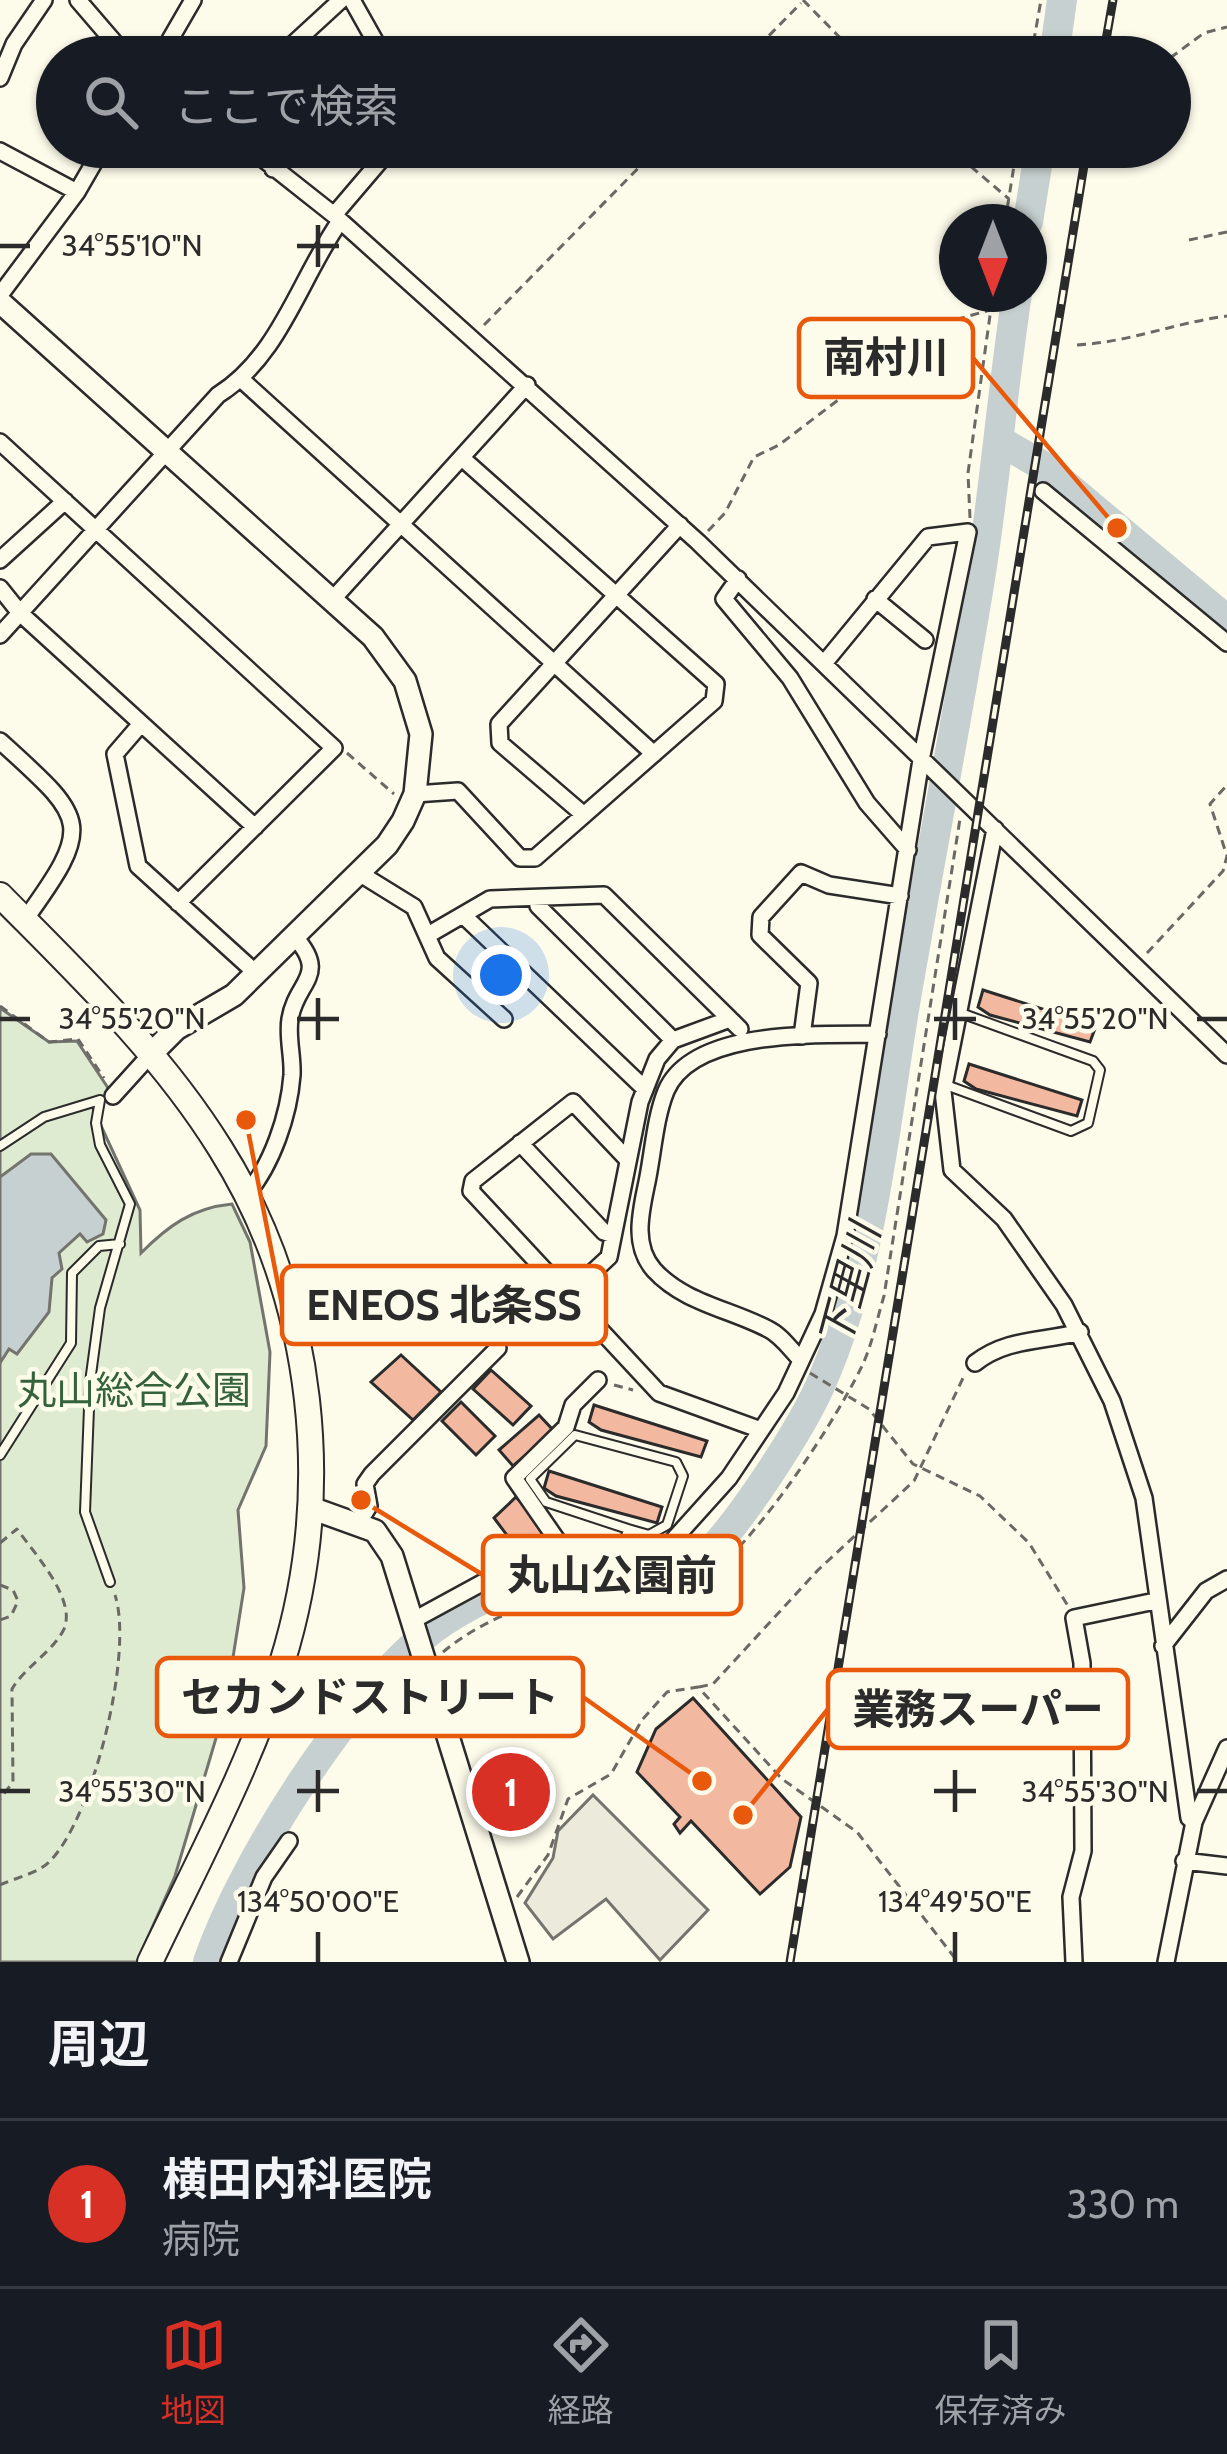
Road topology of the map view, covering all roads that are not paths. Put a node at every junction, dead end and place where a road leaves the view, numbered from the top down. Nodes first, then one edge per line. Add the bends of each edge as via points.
1 (44, 0) edge
2 (78, 0) edge
3 (193, 0) edge
4 (341, 0) edge
5 (352, 0) edge
6 (109, 36) edge
7 (172, 36) edge
8 (302, 36) edge
9 (372, 36) edge
10 (0, 78) edge
11 (0, 151) edge
12 (91, 168) edge
13 (376, 168) edge
14 (273, 169) edge
15 (77, 192) junction
16 (337, 218) junction
17 (0, 298) edge
18 (242, 380) junction
19 (526, 386) junction
20 (0, 442) edge
21 (166, 450) junction
22 (462, 458) junction
23 (1043, 491) dead end
24 (65, 501) junction
25 (400, 525) junction
26 (680, 525) junction
27 (95, 529) junction
28 (0, 560) edge
29 (738, 579) junction
30 (0, 588) edge
31 (617, 596) junction
32 (875, 599) junction
33 (332, 600) junction
34 (20, 613) junction
35 (0, 635) edge
36 (925, 640) dead end
37 (1227, 643) edge
38 (826, 661) junction
39 (554, 664) junction
40 (140, 725) junction
41 (0, 741) edge
42 (654, 754) junction
43 (924, 762) junction
44 (412, 801) junction
45 (584, 815) junction
46 (255, 827) junction
47 (995, 829) junction
48 (908, 850) junction
49 (358, 873) junction
50 (900, 896) junction
51 (537, 898) junction
52 (178, 903) junction
53 (9, 905) edge
54 (464, 916) junction
55 (428, 935) junction
56 (294, 936) junction
57 (256, 973) junction
58 (958, 1012) junction
59 (504, 1019) dead end
60 (878, 1034) junction
61 (802, 1036) junction
62 (673, 1040) junction
63 (151, 1054) junction
64 (1227, 1055) edge
65 (944, 1085) junction
66 (645, 1090) junction
67 (110, 1097) junction
68 (520, 1143) junction
69 (0, 1146) edge
70 (627, 1159) junction
71 (246, 1195) junction
72 (613, 1235) junction
73 (120, 1244) junction
74 (568, 1295) junction
75 (1080, 1332) junction
76 (498, 1348) dead end
77 (975, 1363) road end
78 (800, 1364) junction
79 (598, 1380) road end
80 (761, 1430) junction
81 (0, 1455) edge
82 (311, 1508) junction
83 (358, 1522) junction
84 (628, 1529) junction
85 (568, 1556) junction
86 (620, 1556) junction
87 (1227, 1580) edge
88 (110, 1582) road end
89 (1155, 1601) junction
90 (412, 1621) junction
91 (1163, 1646) junction
92 (1227, 1748) edge
93 (1194, 1822) junction
94 (289, 1841) dead end
95 (1184, 1861) junction
96 (1227, 1866) edge
97 (150, 1962) edge
98 (229, 1962) edge
99 (518, 1962) edge
100 (1075, 1962) edge
101 (1166, 1962) edge

1 - 10 street
2 - 6 street
3 - 7 street
4 - 8 street
5 - 9 street
11 - 15 street
12 - 15 street
13 - 16 street
14 - 16 street
15 - 17 street
16 - 18 street via 266,351
16 - 19 street
17 - 21 street
18 - 21 street
18 - 25 street
19 - 22 street
19 - 26 street
20 - 24 street
21 - 27 street
21 - 33 street
22 - 25 street
22 - 31 street
23 - 37 street
24 - 27 street
24 - 28 street
25 - 33 street
25 - 39 street
26 - 29 street
26 - 31 street
27 - 34 street
27 - 46 street via 334,748
29 - 38 street
29 - 48 street via 724,599 790,678 867,803
30 - 34 street
31 - 39 street
31 - 42 street via 716,684 714,701
32 - 36 street
32 - 38 street
32 - 43 street via 928,537 968,532
33 - 44 street via 405,681 422,734
34 - 35 street
34 - 40 street
38 - 43 street
39 - 42 street
39 - 45 street via 500,724 500,742
40 - 46 street
40 - 52 street via 115,754 138,866
41 - 53 street via 61,796 73,823 72,853
42 - 45 street
43 - 47 street
43 - 48 street
44 - 45 street via 458,791 520,858 535,858
44 - 49 street via 387,845
46 - 52 street
47 - 58 street
47 - 64 street
48 - 50 street
49 - 55 street via 414,907
49 - 56 street
50 - 60 street
50 - 61 street via 801,873 761,917 760,935 809,982
51 - 54 street via 490,899
51 - 62 street
51 - 62 street via 604,895 735,1023
52 - 57 street
53 - 63 main road
54 - 55 street
54 - 66 street
55 - 59 street via 437,958
56 - 57 street
56 - 71 street via 311,980 290,1015 292,1076 267,1172
57 - 63 street
58 - 65 street
58 - 65 lane via 1094,1060 1100,1070 1088,1123 1071,1131
60 - 61 street
60 - 78 street via 845,1236
61 - 78 street via 721,1049 678,1070 665,1093 640,1217 652,1267 682,1293 773,1330
62 - 66 street
63 - 67 street
63 - 71 main road
65 - 75 street via 952,1170 1004,1220
66 - 70 street
67 - 69 lane via 44,1117
67 - 73 lane via 96,1123 130,1204
68 - 70 street via 573,1102
68 - 72 street
68 - 74 street via 471,1191
70 - 72 street
71 - 82 main road via 294,1331 312,1437
72 - 74 street via 609,1257
73 - 81 lane via 99,1246 72,1273 70,1343
73 - 88 lane via 100,1308 85,1512
74 - 80 street via 657,1391
75 - 77 street via 1015,1342
75 - 89 street via 1144,1498
76 - 83 street via 372,1474 364,1484 369,1507
78 - 80 street
79 - 85 street via 573,1405 566,1427 514,1478
80 - 86 street via 690,1527 666,1548
82 - 83 street
82 - 97 main road via 281,1665
83 - 90 street via 392,1556
84 - 84 lane via 649,1535 667,1525 683,1476 676,1462 575,1435 530,1480 546,1502
84 - 86 lane
85 - 86 street
85 - 90 street via 514,1566
87 - 91 street via 1206,1591
89 - 91 street
89 - 100 street via 1074,1618 1082,1663 1083,1851 1071,1897
90 - 99 street
91 - 93 street
92 - 93 street
93 - 95 street
94 - 98 street via 264,1877
95 - 96 street
95 - 101 street

